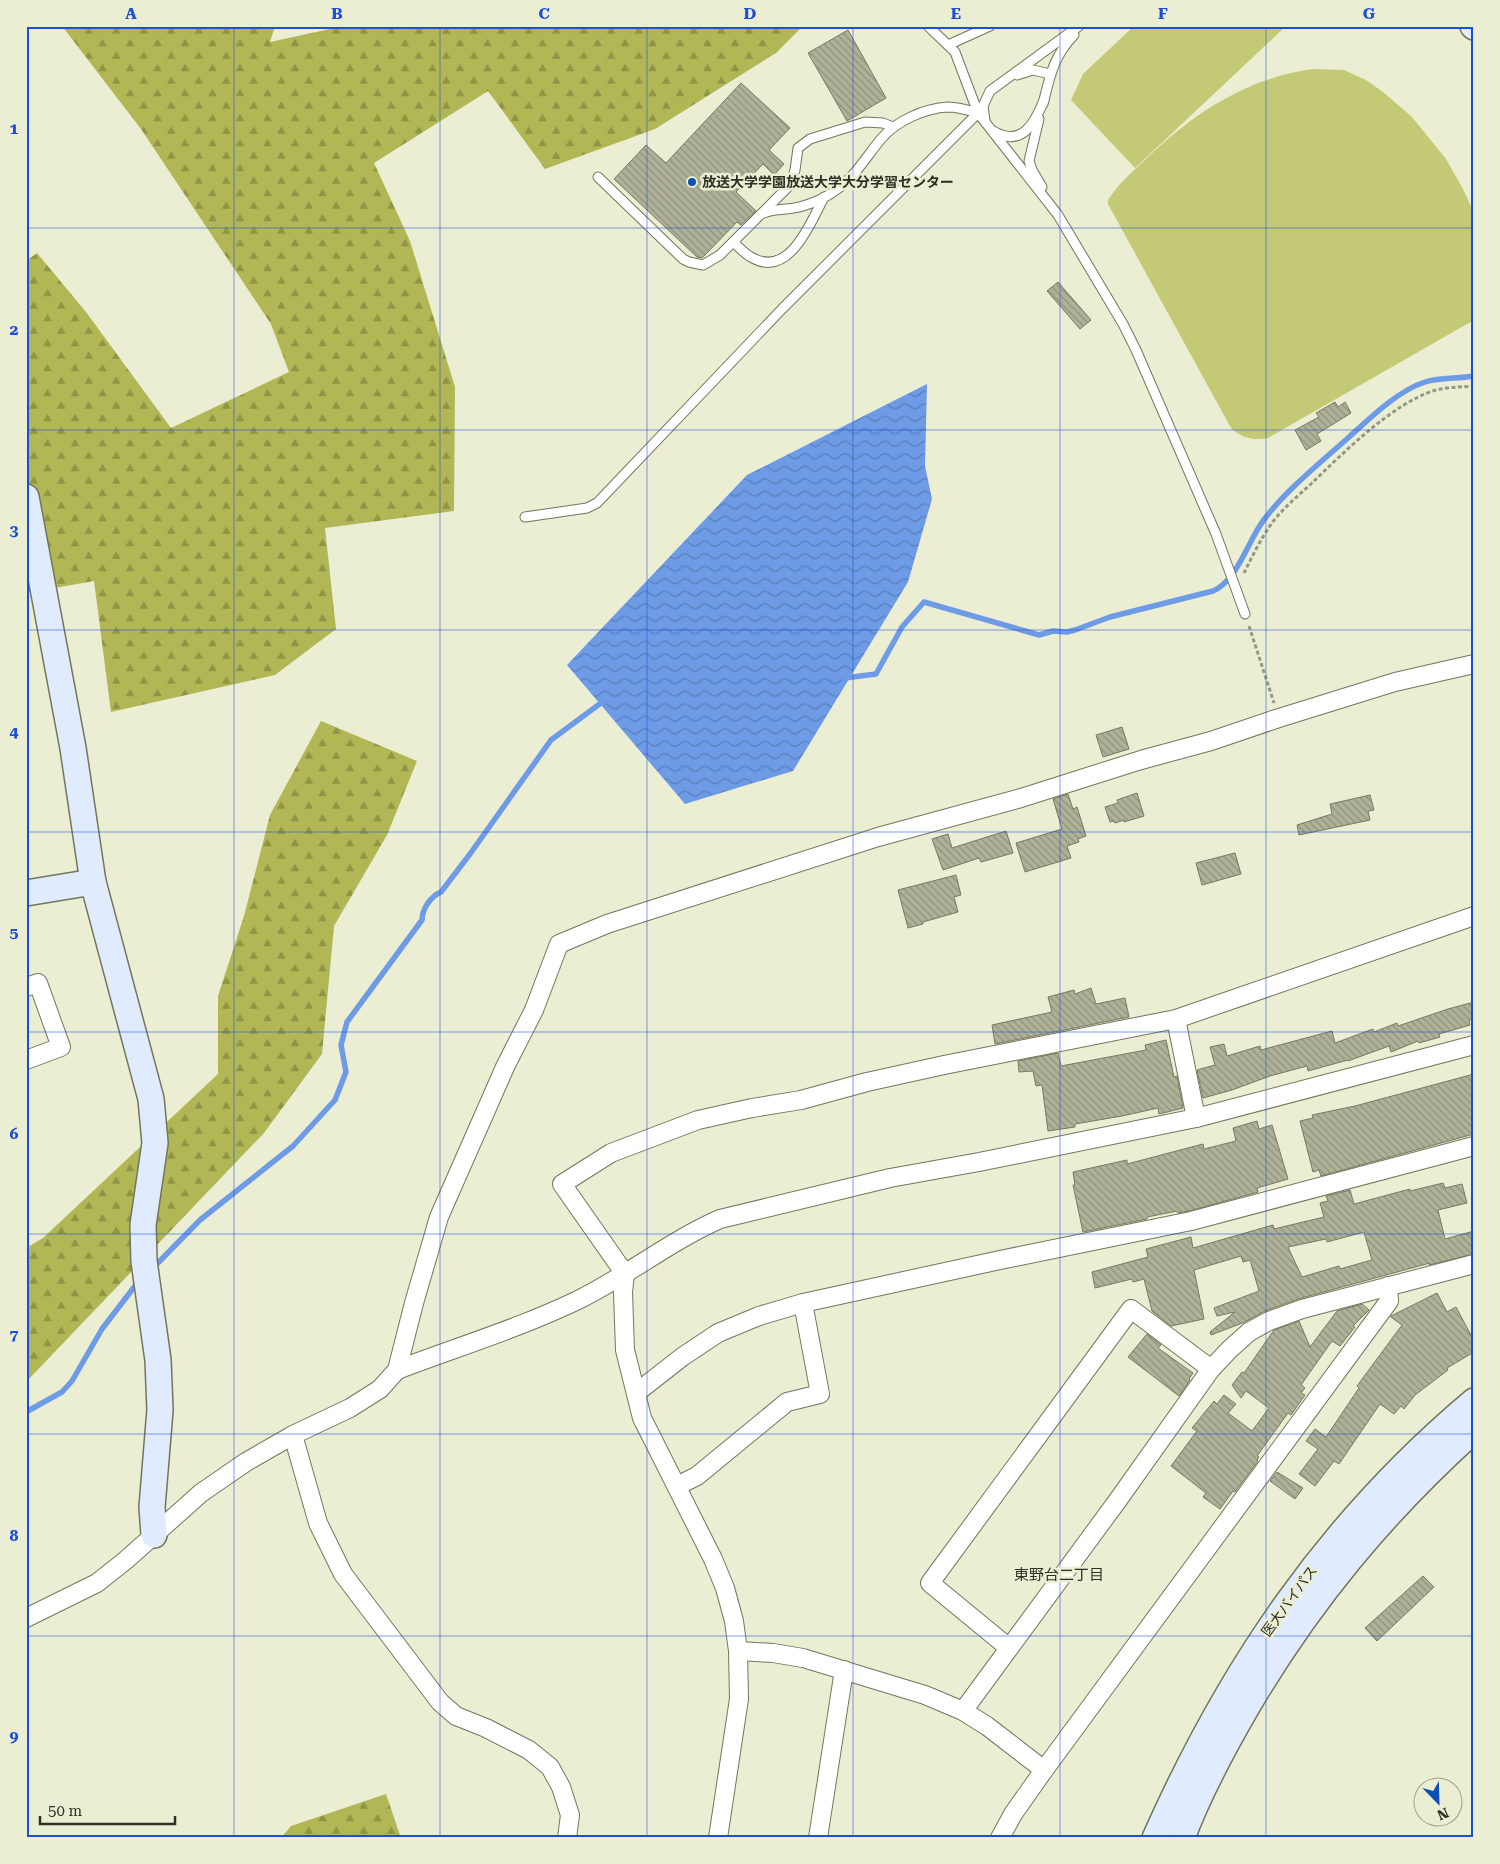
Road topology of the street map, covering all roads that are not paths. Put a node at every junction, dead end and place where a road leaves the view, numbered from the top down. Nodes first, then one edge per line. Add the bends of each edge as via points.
1 (928, 26) edge
2 (990, 26) edge
3 (1079, 26) edge
4 (1083, 26) edge
5 (948, 45) junction
6 (1050, 74) junction
7 (1007, 78) junction
8 (1044, 100) junction
9 (978, 113) junction
10 (893, 127) junction
11 (989, 128) junction
12 (598, 178) dead end
13 (824, 197) junction
14 (764, 213) junction
15 (1058, 215) junction
16 (733, 242) junction
17 (26, 497) edge
18 (525, 517) dead end
19 (1245, 614) road end
20 (1474, 664) edge
21 (93, 882) junction
22 (26, 893) edge
23 (1474, 916) edge
24 (26, 987) edge
25 (1176, 1019) junction
26 (1474, 1045) edge
27 (26, 1060) edge
28 (1196, 1118) junction
29 (1474, 1146) edge
30 (1474, 1264) edge
31 (625, 1274) junction
32 (1388, 1286) junction
33 (803, 1303) junction
34 (1211, 1369) junction
35 (396, 1370) junction
36 (636, 1393) junction
37 (1474, 1401) edge
38 (1474, 1430) edge
39 (294, 1435) junction
40 (677, 1486) junction
41 (154, 1535) junction
42 (26, 1618) edge
43 (1009, 1648) junction
44 (738, 1651) junction
45 (844, 1670) junction
46 (963, 1711) junction
47 (1044, 1770) junction
48 (567, 1838) edge
49 (718, 1838) edge
50 (818, 1838) edge
51 (1000, 1838) edge
52 (1155, 1838) edge
53 (1182, 1838) edge

1 - 5 lane
2 - 5 lane
3 - 7 lane
4 - 6 lane via 1063,46
5 - 9 lane via 955,52
6 - 7 lane via 1033,70
6 - 8 lane
7 - 11 lane via 990,91 984,102 983,113
8 - 11 lane via 1028,130 1011,136
8 - 15 lane via 1029,161
9 - 10 lane via 947,107 912,116
9 - 11 lane
9 - 18 lane via 782,309 597,503 587,508
10 - 13 lane via 852,176
10 - 14 lane via 865,122 802,144 790,185
11 - 15 lane
12 - 16 lane via 689,262 703,265 712,261
13 - 14 lane
13 - 16 lane via 802,240 776,262 751,257
14 - 16 lane
15 - 19 lane via 1136,350 1216,534
17 - 21 street via 73,748
20 - 35 street via 1395,682 1021,798 861,842 625,918 559,944 534,1010 505,1067 439,1217
21 - 22 street
21 - 41 street via 151,1100 154,1142 143,1225 144,1261 158,1360 160,1410 152,1507
23 - 25 street
24 - 27 street via 38,983 61,1047
25 - 28 street
25 - 31 street via 944,1065 801,1100 698,1120 610,1153 562,1184
26 - 28 street
28 - 31 street via 890,1178 720,1219 695,1230
29 - 33 street via 1191,1221
30 - 32 street
31 - 35 street via 569,1304
31 - 36 street via 625,1350
32 - 34 street via 1269,1321 1249,1332
32 - 47 street via 1389,1301
33 - 36 street via 718,1333
33 - 40 street via 820,1394 787,1402 697,1476
34 - 43 street
34 - 43 street via 1131,1309 930,1583
35 - 39 street via 380,1389 350,1408
36 - 40 street via 642,1418
37 - 52 street, 医大バイパス via 1379,1490 1300,1585 1216,1712
38 - 53 street, 医大バイパス via 1395,1506 1299,1624 1232,1732
39 - 41 street via 201,1493
39 - 48 street via 318,1523 343,1574 440,1702 456,1716 529,1750 550,1767 570,1814
40 - 44 street via 725,1588
41 - 42 street via 97,1583
43 - 46 street
44 - 45 street via 803,1658
44 - 49 street via 738,1700
45 - 46 street
45 - 50 street
46 - 47 street
47 - 51 street

